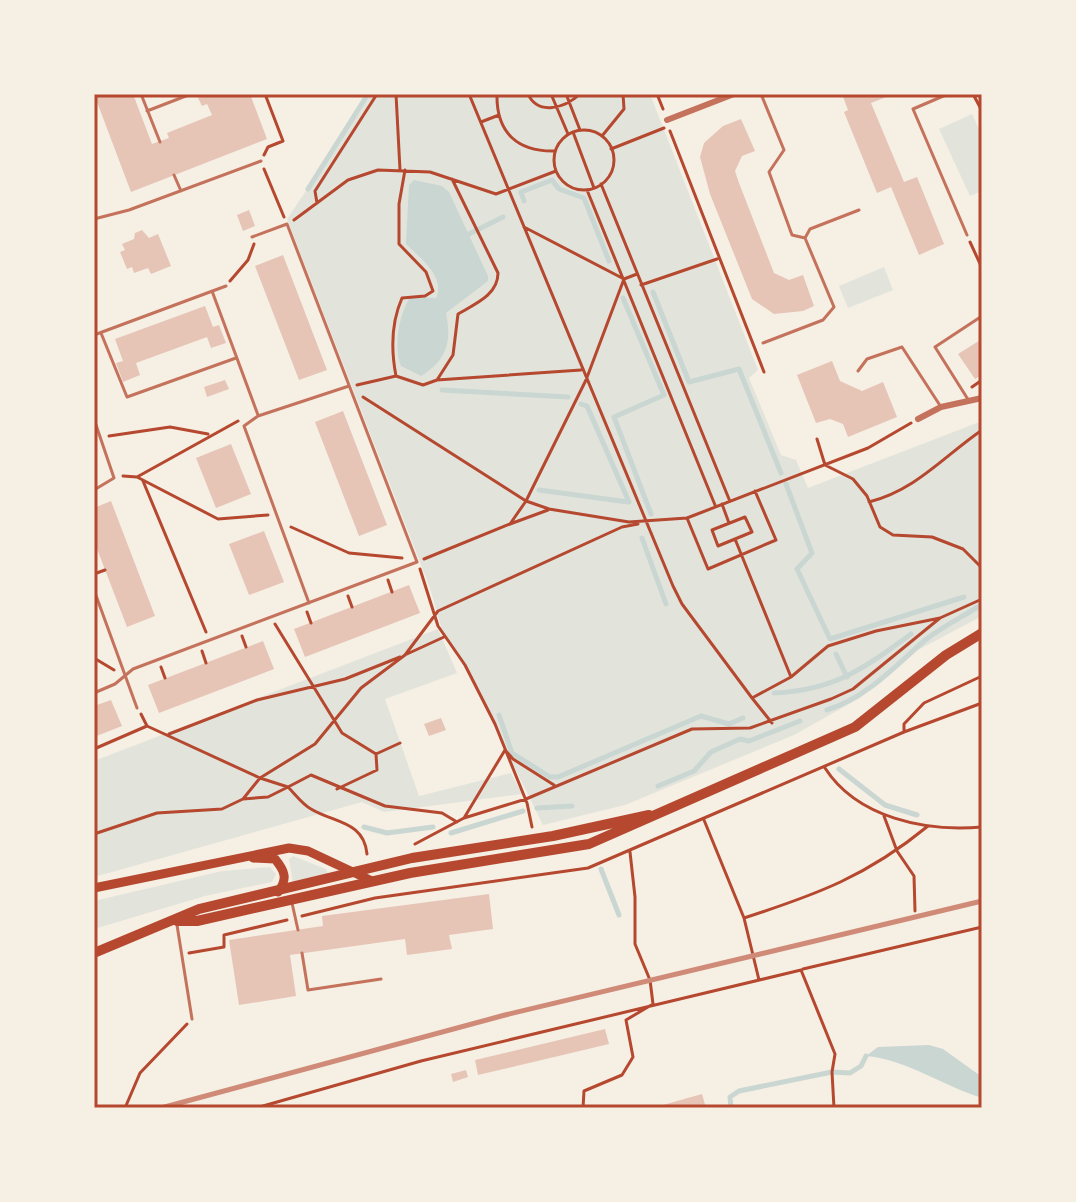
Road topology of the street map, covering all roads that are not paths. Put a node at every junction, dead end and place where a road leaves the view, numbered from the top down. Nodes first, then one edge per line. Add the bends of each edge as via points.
1 (141, 94) edge
2 (191, 94) edge
3 (734, 94) edge
4 (761, 94) edge
5 (948, 94) edge
6 (147, 111) junction
7 (668, 123) road end
8 (160, 142) dead end
9 (261, 161) road end
10 (174, 175) dead end
11 (181, 191) junction
12 (859, 210) dead end
13 (94, 219) edge
14 (967, 235) road end
15 (255, 237) road end
16 (805, 238) junction
17 (226, 286) road end
18 (212, 291) junction
19 (982, 316) edge
20 (101, 333) junction
21 (94, 335) edge
22 (763, 343) dead end
23 (236, 358) junction
24 (858, 371) dead end
25 (350, 388) junction
26 (982, 398) edge
27 (971, 403) junction
28 (941, 407) junction
29 (258, 416) junction
30 (94, 419) edge
31 (918, 419) road end
32 (94, 490) edge
33 (94, 590) edge
34 (309, 603) junction
35 (982, 633) edge
36 (124, 676) junction
37 (94, 693) edge
38 (137, 708) road end
39 (663, 812) junction
40 (233, 858) junction
41 (334, 862) junction
42 (370, 867) junction
43 (347, 873) junction
44 (372, 881) junction
45 (94, 888) edge
46 (329, 890) junction
47 (278, 892) junction
48 (292, 900) junction
49 (177, 921) junction
50 (298, 930) dead end
51 (94, 953) edge
52 (302, 953) dead end
53 (381, 979) dead end
54 (192, 1019) road end

1 - 6 lane
2 - 6 lane
3 - 7 street
4 - 16 lane via 784,150 769,172 792,235
5 - 14 lane via 913,109
6 - 8 lane
9 - 11 lane
10 - 11 lane
11 - 13 lane
12 - 16 lane via 810,229
15 - 25 lane via 287,224
16 - 22 lane via 834,307 823,320
17 - 18 lane
18 - 20 lane
18 - 23 lane
19 - 27 lane via 935,347
20 - 21 lane
20 - 23 lane via 127,397
23 - 29 lane
24 - 28 lane via 867,359 902,347
25 - 29 lane
25 - 34 lane via 417,562
26 - 27 street
27 - 28 street
28 - 31 street
29 - 34 lane via 244,426
30 - 32 lane via 113,475 110,483
33 - 36 lane
34 - 36 lane
35 - 39 main road via 855,727
36 - 37 lane
36 - 38 lane
39 - 42 main road
39 - 44 main road via 589,844
40 - 41 main road via 289,848
40 - 45 main road
40 - 47 main road via 275,859 285,873
41 - 42 main road
41 - 43 main road
42 - 43 main road
43 - 44 main road
43 - 46 main road
43 - 47 main road
44 - 46 main road
46 - 48 main road
47 - 49 main road via 199,909
48 - 49 main road
48 - 50 lane
49 - 51 main road
49 - 54 lane
52 - 53 lane via 308,990

